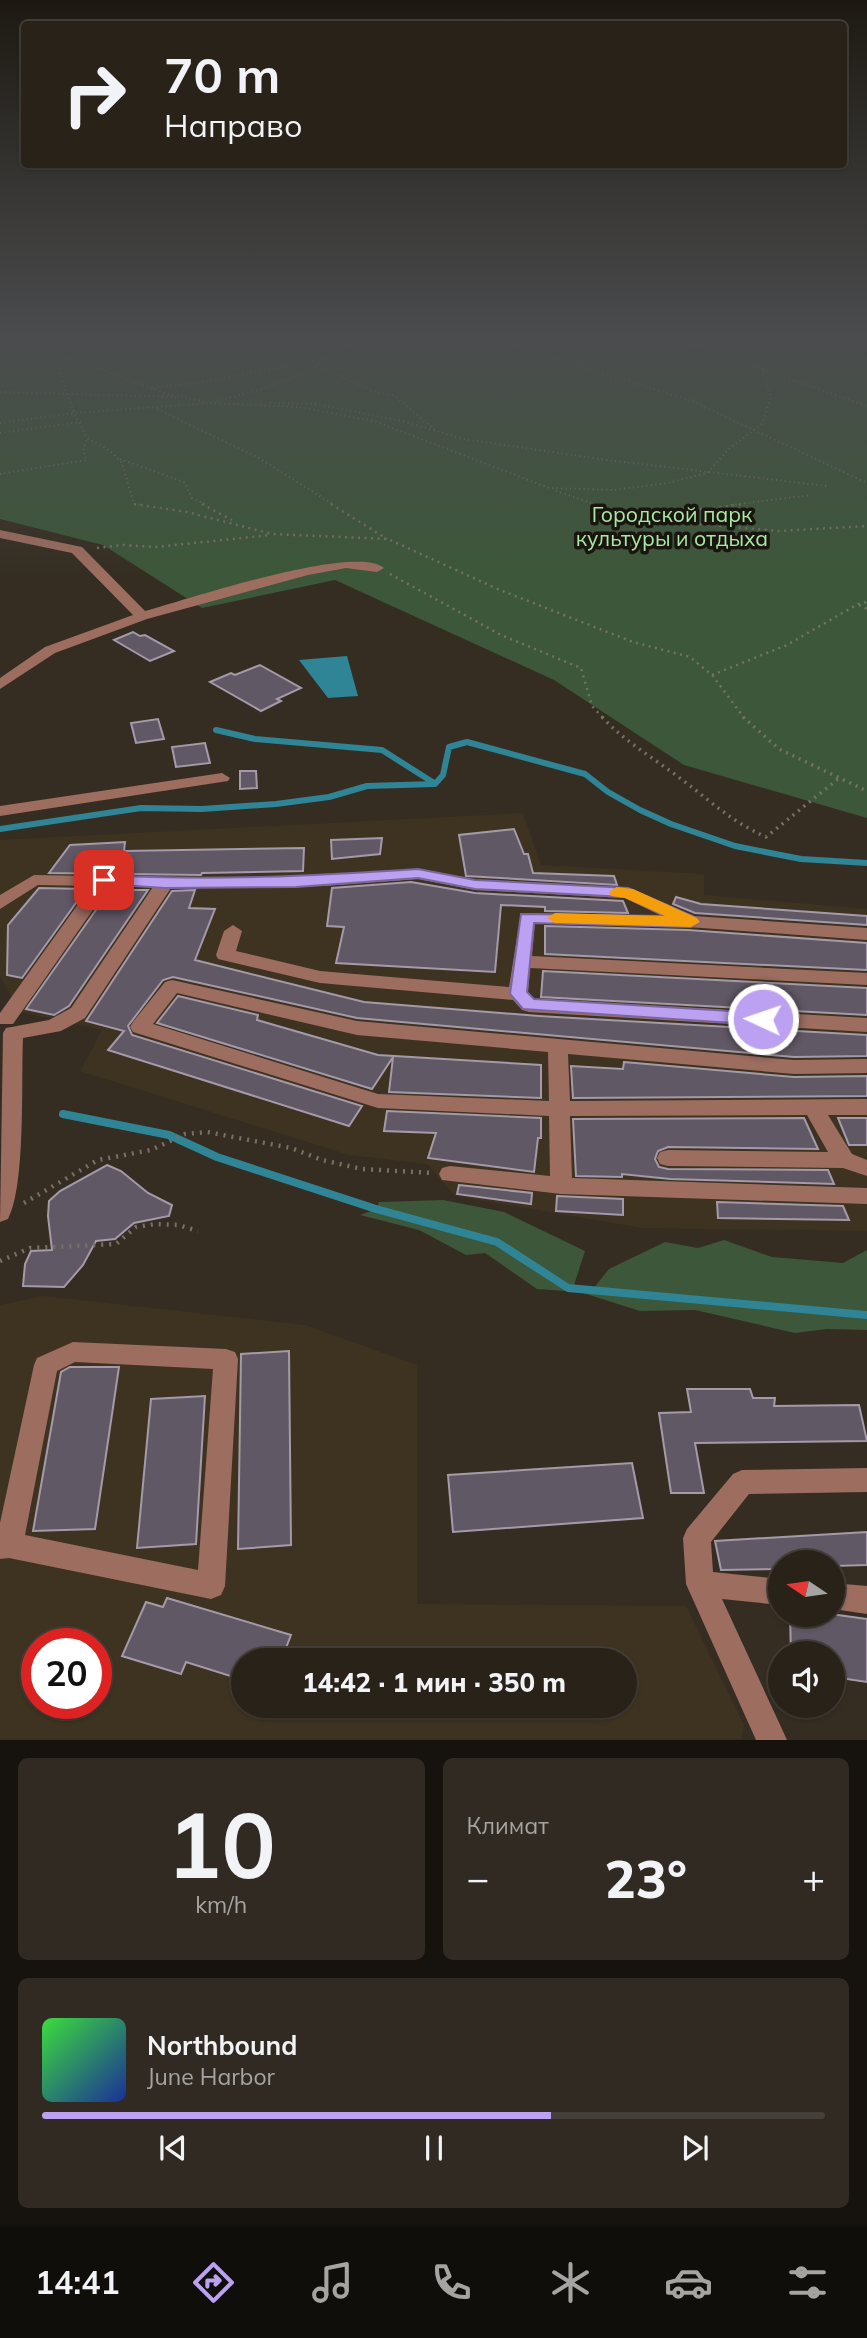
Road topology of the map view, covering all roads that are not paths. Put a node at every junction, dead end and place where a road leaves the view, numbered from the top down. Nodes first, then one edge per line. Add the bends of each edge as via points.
1 (0, 534) edge
2 (377, 568) road end
3 (142, 616) junction
4 (0, 685) edge
5 (222, 778) dead end
6 (0, 811) edge
7 (104, 880) junction
8 (165, 883) junction
9 (0, 904) edge
10 (691, 922) junction
11 (233, 931) dead end
12 (867, 934) edge
13 (523, 962) junction
14 (867, 979) edge
15 (519, 994) junction
16 (6, 1020) edge
17 (867, 1026) edge
18 (558, 1046) junction
19 (867, 1066) edge
20 (867, 1107) edge
21 (813, 1108) junction
22 (559, 1109) junction
23 (668, 1158) dead end
24 (844, 1160) junction
25 (867, 1168) edge
26 (4, 1172) edge
27 (450, 1174) road end
28 (561, 1186) junction
29 (867, 1196) edge
30 (0, 1213) edge
31 (867, 1480) edge
32 (4, 1546) edge
33 (700, 1584) junction
34 (768, 1591) edge
35 (845, 1598) edge
36 (867, 1600) edge
37 (772, 1740) edge

1 - 3 street via 77,550
2 - 3 street via 346,565 307,571
3 - 4 street via 50,650
5 - 6 street
7 - 8 street
7 - 9 street via 34,880
7 - 16 street
8 - 10 street via 324,881 418,874 475,884 628,893
8 - 16 street via 78,1013 54,1026
10 - 12 street
10 - 13 street via 527,917
11 - 15 street via 225,955 320,977
13 - 14 street
13 - 15 street
15 - 17 street via 529,1005
16 - 26 street
18 - 19 street via 794,1067
18 - 22 street
18 - 22 street via 357,1028 172,986 139,1027 378,1101
20 - 21 street
21 - 22 street
21 - 24 street
22 - 28 street
23 - 24 street
24 - 25 street
26 - 30 street
27 - 28 street
28 - 29 street
31 - 33 street via 742,1482 697,1538
32 - 32 street via 211,1586 226,1359 73,1352 46,1365
33 - 34 street
33 - 37 street
35 - 36 street

